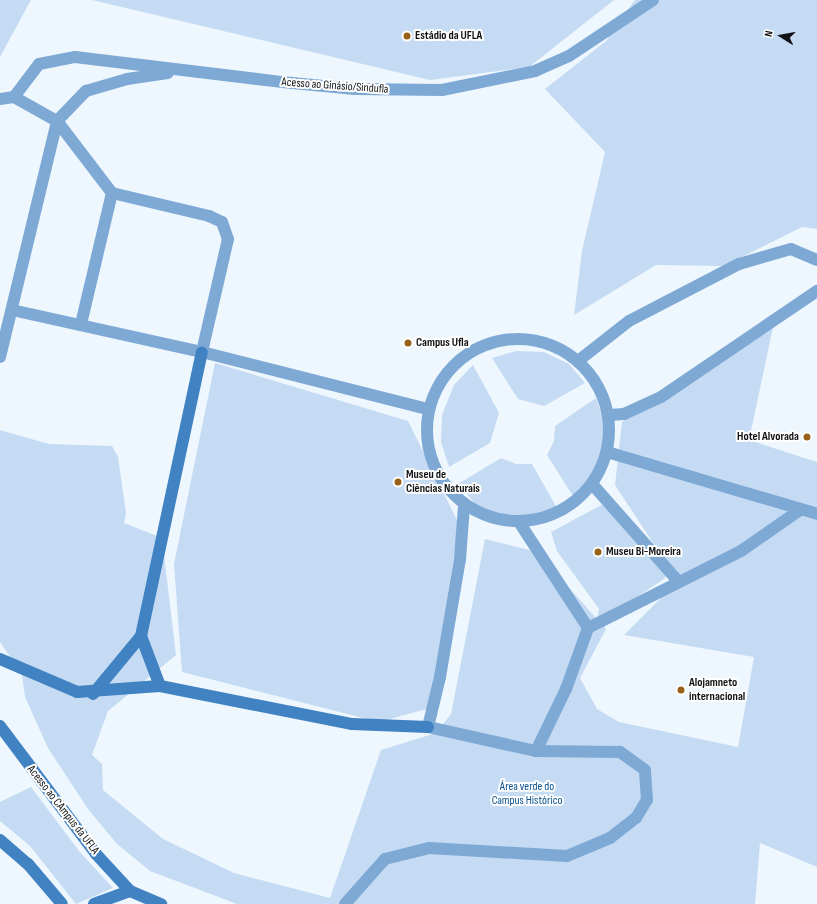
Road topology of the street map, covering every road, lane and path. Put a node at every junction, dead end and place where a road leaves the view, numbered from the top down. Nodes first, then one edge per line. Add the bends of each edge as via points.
1 (653, 0) edge
2 (179, 71) junction
3 (14, 97) junction
4 (0, 99) edge
5 (57, 121) junction
6 (112, 193) junction
7 (817, 260) edge
8 (817, 291) edge
9 (12, 310) junction
10 (81, 324) junction
11 (202, 352) junction
12 (0, 356) edge
13 (578, 361) junction
14 (428, 409) junction
15 (610, 415) junction
16 (607, 452) junction
17 (593, 485) junction
18 (464, 506) junction
19 (800, 510) junction
20 (817, 514) edge
21 (519, 522) junction
22 (678, 581) junction
23 (588, 628) junction
24 (141, 636) junction
25 (0, 658) edge
26 (160, 686) junction
27 (93, 694) junction
28 (0, 726) edge
29 (428, 727) junction
30 (536, 751) junction
31 (0, 840) edge
32 (130, 891) junction
33 (62, 904) edge
34 (94, 904) edge
35 (161, 904) edge
36 (345, 904) edge

1 - 2 street, Acesso ao Ginásio/Sindufla via 569,56 535,71 442,90 355,89
2 - 3 street, Acesso ao Ginásio/Sindufla via 115,59 54,59 39,64
2 - 5 street via 127,79 86,91
3 - 4 street
3 - 5 street
5 - 6 street
5 - 9 street
6 - 10 street
6 - 11 street via 209,216 222,222 228,239
7 - 13 street via 791,249 739,264 629,320
8 - 15 street via 662,397 624,414
9 - 10 street
9 - 12 street
10 - 11 street
11 - 14 street
11 - 24 street
13 - 14 street via 572,355 540,340 503,339 470,352 454,366 444,376
13 - 15 street via 597,382
14 - 18 street via 427,445 432,459 440,479
15 - 16 street
16 - 17 street
16 - 19 street
17 - 21 street via 567,509 533,522
17 - 22 street
18 - 21 street via 497,521
18 - 29 street via 440,677
19 - 20 street
19 - 22 street via 741,552
21 - 23 street
22 - 23 street
23 - 30 street via 566,689
24 - 26 street
24 - 27 street
25 - 27 street via 58,686
26 - 27 street
26 - 29 street via 352,724
28 - 32 street, Acesso ao CAmpus da UFLA via 96,854
29 - 30 street
30 - 36 street via 620,752 645,770 647,800 636,818 610,838 567,856 429,848 385,859
31 - 33 street via 28,864
32 - 34 street
32 - 35 street

